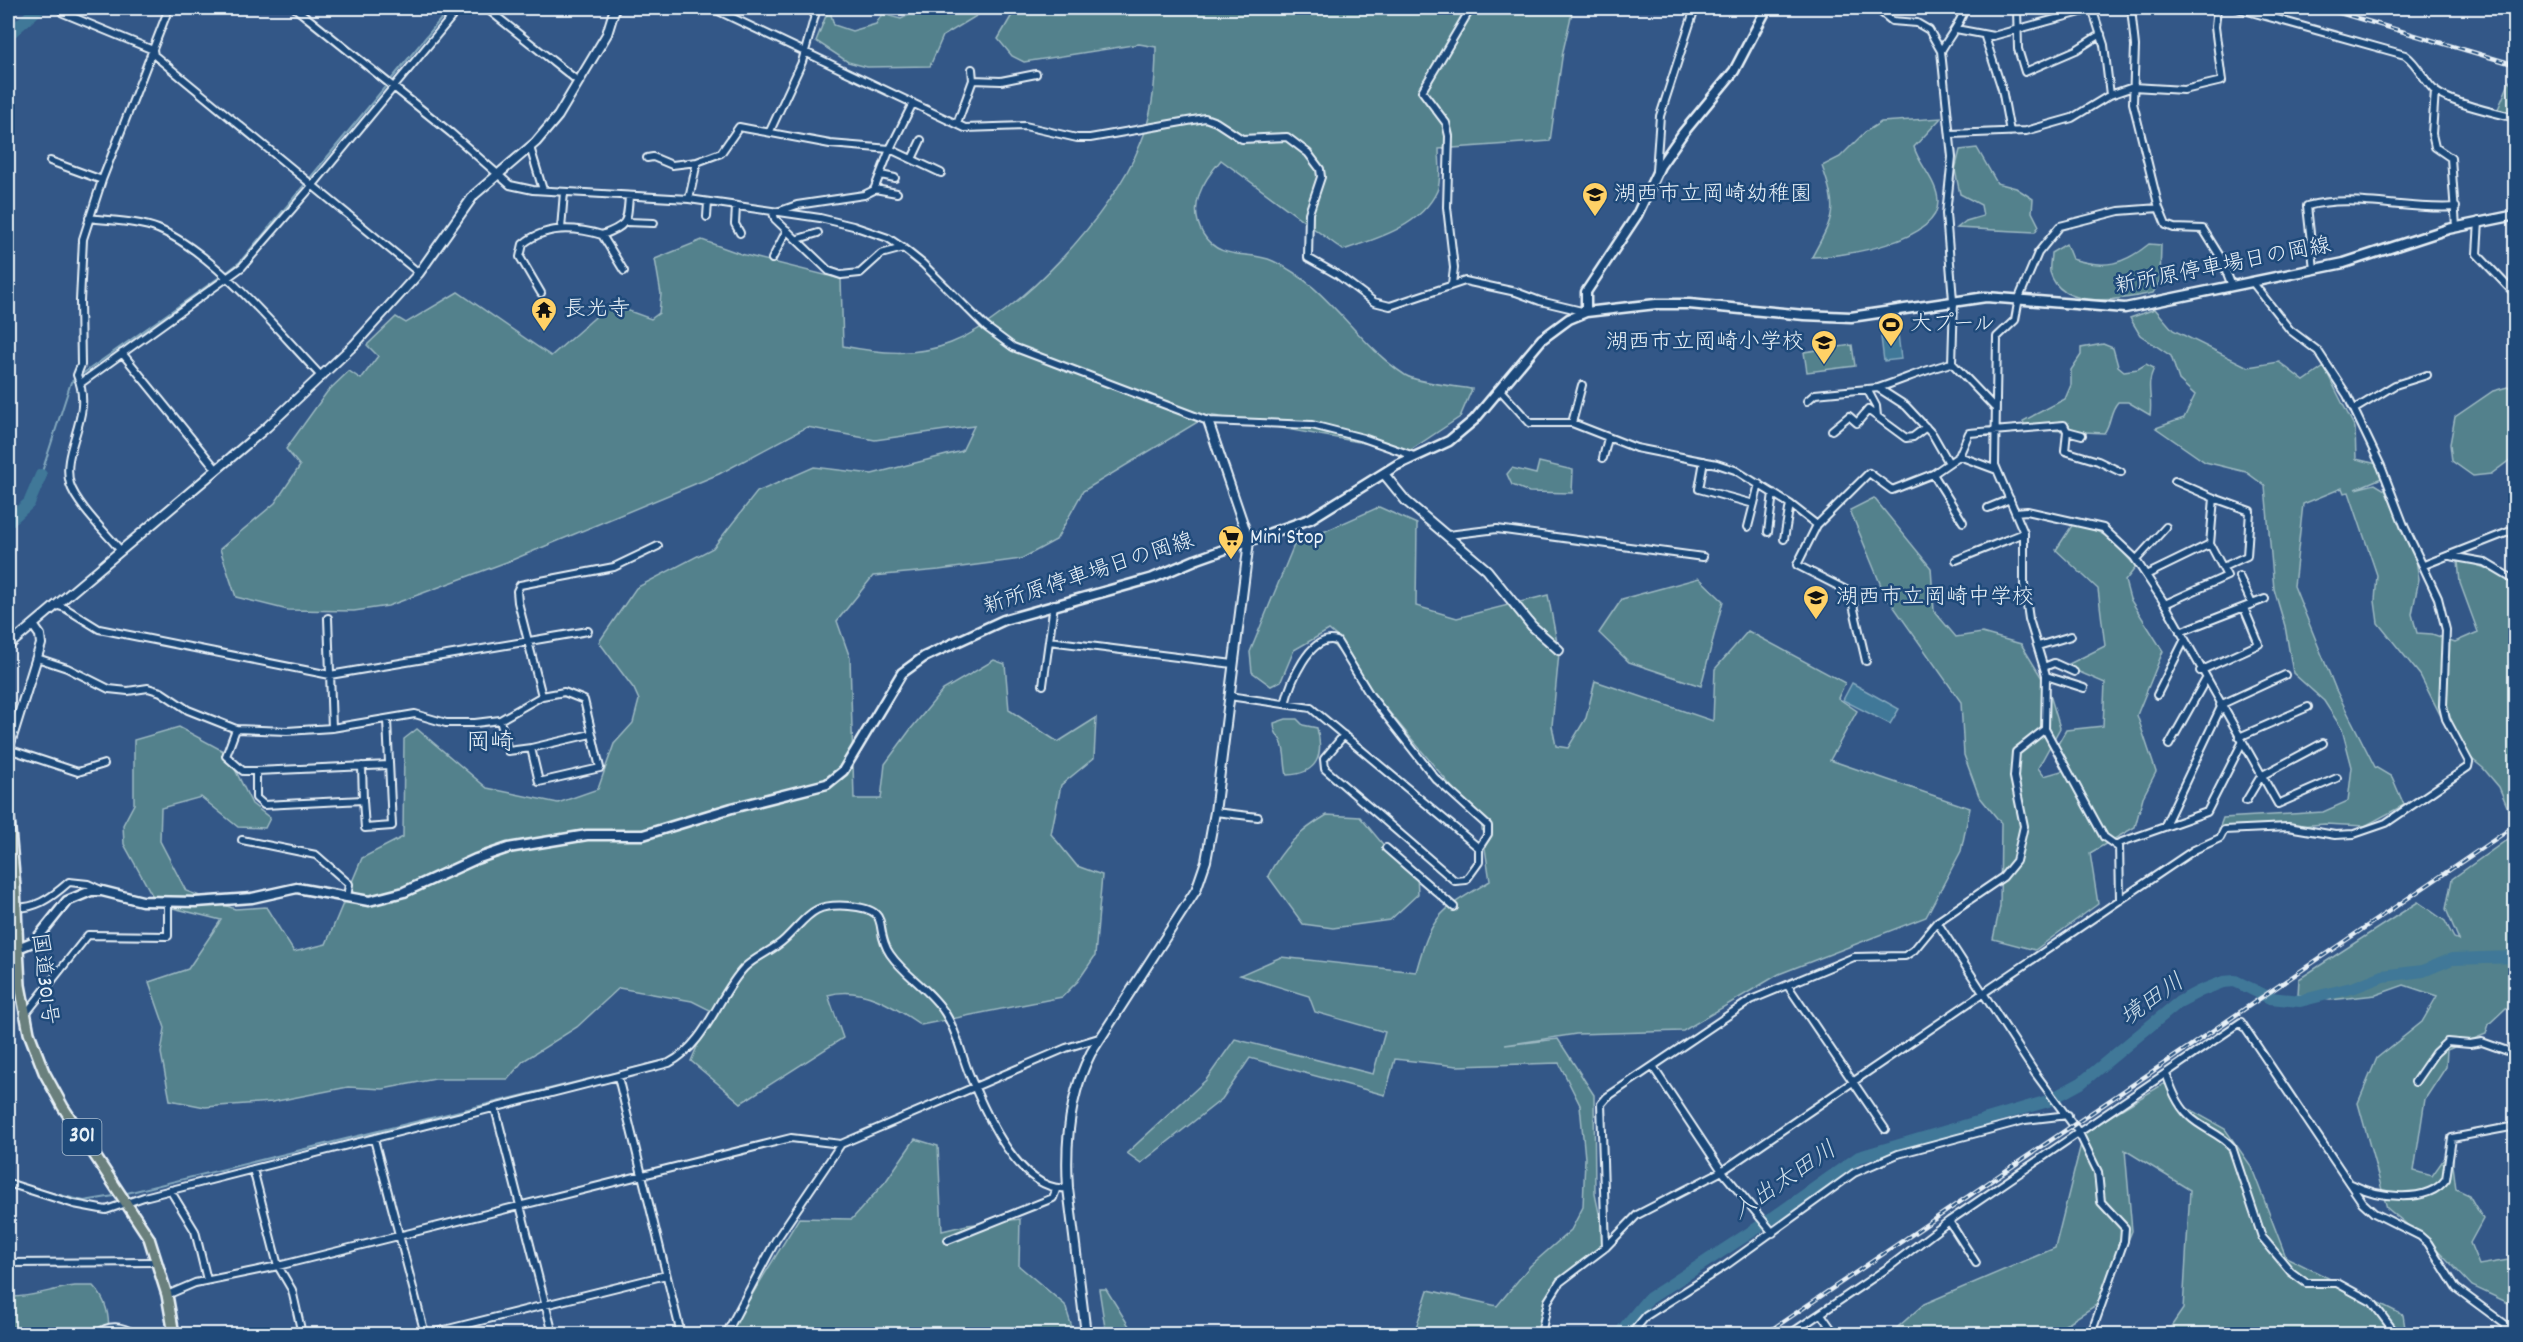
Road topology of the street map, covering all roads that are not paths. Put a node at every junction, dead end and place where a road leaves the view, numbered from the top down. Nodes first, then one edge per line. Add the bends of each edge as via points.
1 (169, 8) edge
2 (295, 8) edge
3 (459, 8) edge
4 (486, 8) edge
5 (615, 8) edge
6 (712, 8) edge
7 (817, 8) edge
8 (1471, 8) edge
9 (1695, 8) edge
10 (1767, 8) edge
11 (1876, 8) edge
12 (1965, 8) edge
13 (2017, 8) edge
14 (2092, 8) edge
15 (2131, 8) edge
16 (2217, 8) edge
17 (2237, 8) edge
18 (63, 13) dead end
19 (1956, 29) junction
20 (2017, 30) junction
21 (2101, 34) junction
22 (1985, 36) junction
23 (153, 50) junction
24 (1941, 51) junction
25 (805, 52) junction
26 (972, 69) dead end
27 (1036, 74) dead end
28 (973, 80) junction
29 (579, 82) junction
30 (391, 87) junction
31 (2133, 87) junction
32 (2435, 90) junction
33 (2110, 95) junction
34 (913, 103) junction
35 (2516, 118) edge
36 (957, 124) junction
37 (770, 131) junction
38 (2010, 132) junction
39 (1951, 134) junction
40 (921, 141) dead end
41 (530, 147) junction
42 (890, 149) junction
43 (647, 158) dead end
44 (912, 159) junction
45 (50, 160) dead end
46 (697, 162) junction
47 (941, 173) dead end
48 (497, 174) junction
49 (881, 175) junction
50 (895, 178) dead end
51 (1656, 178) junction
52 (102, 180) junction
53 (312, 186) junction
54 (874, 189) junction
55 (543, 190) junction
56 (564, 192) junction
57 (897, 194) dead end
58 (629, 196) junction
59 (689, 199) junction
60 (708, 202) junction
61 (736, 207) junction
62 (2456, 207) junction
63 (2159, 208) junction
64 (773, 213) junction
65 (2516, 215) edge
66 (707, 217) dead end
67 (89, 218) junction
68 (2479, 221) junction
69 (626, 222) junction
70 (654, 224) dead end
71 (2456, 227) junction
72 (561, 229) junction
73 (787, 230) junction
74 (740, 233) dead end
75 (818, 233) dead end
76 (602, 235) junction
77 (798, 239) junction
78 (903, 248) junction
79 (772, 259) dead end
80 (2314, 269) junction
81 (624, 271) dead end
82 (419, 273) junction
83 (226, 278) junction
84 (2253, 283) junction
85 (1452, 284) junction
86 (2232, 286) junction
87 (541, 293) dead end
88 (2516, 295) edge
89 (2019, 298) junction
90 (1953, 300) junction
91 (1586, 312) junction
92 (122, 353) junction
93 (1952, 363) junction
94 (2427, 375) dead end
95 (322, 377) junction
96 (79, 380) junction
97 (1582, 386) dead end
98 (1878, 387) junction
99 (1867, 389) junction
100 (1500, 390) junction
101 (1807, 401) dead end
102 (1875, 403) junction
103 (1994, 407) junction
104 (1868, 410) junction
105 (2355, 410) junction
106 (1877, 416) junction
107 (1208, 421) junction
108 (1572, 423) junction
109 (1926, 427) junction
110 (1832, 430) dead end
111 (1995, 431) junction
112 (2067, 431) junction
113 (2082, 435) dead end
114 (1608, 438) junction
115 (1414, 456) junction
116 (1959, 456) junction
117 (1604, 458) dead end
118 (1704, 461) junction
119 (1949, 463) junction
120 (217, 470) junction
121 (1997, 470) junction
122 (2121, 472) dead end
123 (1384, 474) junction
124 (1933, 474) junction
125 (2175, 481) dead end
126 (1759, 484) junction
127 (1773, 493) junction
128 (2214, 498) junction
129 (2010, 499) junction
130 (1754, 504) junction
131 (1790, 504) junction
132 (1988, 508) dead end
133 (2015, 512) junction
134 (1963, 522) dead end
135 (1817, 525) junction
136 (1748, 527) dead end
137 (2166, 527) dead end
138 (2516, 529) edge
139 (1768, 532) dead end
140 (2024, 533) junction
141 (1448, 535) junction
142 (1785, 539) dead end
143 (1249, 541) junction
144 (2210, 544) junction
145 (658, 546) dead end
146 (121, 550) junction
147 (1703, 556) dead end
148 (2449, 556) junction
149 (1956, 560) dead end
150 (2136, 560) junction
151 (2424, 565) junction
152 (2223, 567) junction
153 (2146, 575) junction
154 (2239, 576) dead end
155 (2516, 581) edge
156 (2265, 599) dead end
157 (1054, 604) junction
158 (2164, 604) junction
159 (2252, 604) junction
160 (55, 605) junction
161 (2244, 608) junction
162 (328, 618) dead end
163 (33, 625) junction
164 (588, 631) dead end
165 (2180, 632) junction
166 (2071, 636) dead end
167 (1049, 640) junction
168 (528, 641) junction
169 (2184, 641) junction
170 (8, 646) edge
171 (2038, 646) junction
172 (1559, 650) dead end
173 (37, 658) junction
174 (1866, 661) dead end
175 (1233, 664) junction
176 (2044, 667) junction
177 (2200, 671) junction
178 (2074, 672) dead end
179 (330, 675) junction
180 (2285, 675) dead end
181 (2046, 676) junction
182 (2206, 680) junction
183 (1043, 685) dead end
184 (2084, 688) dead end
185 (2157, 695) dead end
186 (542, 696) junction
187 (1229, 696) junction
188 (1285, 704) junction
189 (2221, 706) junction
190 (2308, 707) dead end
191 (387, 720) junction
192 (500, 720) junction
193 (332, 728) junction
194 (236, 729) junction
195 (2044, 729) junction
196 (591, 734) junction
197 (1344, 735) junction
198 (2241, 740) junction
199 (2323, 742) dead end
200 (2169, 745) dead end
201 (531, 748) junction
202 (8, 749) edge
203 (104, 764) dead end
204 (389, 765) junction
205 (362, 766) junction
206 (256, 771) junction
207 (2261, 776) junction
208 (2337, 778) dead end
209 (363, 800) junction
210 (2246, 801) dead end
211 (8, 807) edge
212 (1215, 812) junction
213 (1258, 817) dead end
214 (2165, 825) junction
215 (242, 840) dead end
216 (2118, 847) junction
217 (1386, 848) dead end
218 (1479, 848) junction
219 (102, 891) junction
220 (346, 898) junction
221 (2120, 900) junction
222 (168, 902) junction
223 (8, 907) edge
224 (1454, 907) dead end
225 (1936, 922) junction
226 (18, 948) junction
227 (1788, 986) junction
228 (1983, 993) junction
229 (24, 1016) junction
230 (1102, 1037) junction
231 (2516, 1054) edge
232 (1653, 1067) junction
233 (2166, 1073) junction
234 (618, 1077) junction
235 (1853, 1082) junction
236 (2415, 1082) dead end
237 (975, 1087) junction
238 (495, 1108) junction
239 (2068, 1115) junction
240 (2516, 1126) edge
241 (1885, 1129) dead end
242 (2079, 1133) junction
243 (374, 1138) junction
244 (841, 1144) junction
245 (253, 1169) junction
246 (1722, 1171) junction
247 (642, 1175) junction
248 (8, 1183) edge
249 (2351, 1183) junction
250 (1068, 1188) junction
251 (170, 1190) junction
252 (1056, 1190) junction
253 (128, 1204) junction
254 (520, 1205) junction
255 (1949, 1221) junction
256 (1773, 1233) junction
257 (399, 1236) junction
258 (948, 1240) dead end
259 (1606, 1247) junction
260 (158, 1262) junction
261 (8, 1263) edge
262 (1976, 1263) dead end
263 (278, 1266) junction
264 (666, 1275) junction
265 (207, 1280) junction
266 (167, 1295) junction
267 (546, 1305) junction
268 (1821, 1314) junction
269 (98, 1335) edge
270 (134, 1335) edge
271 (174, 1335) edge
272 (302, 1335) edge
273 (426, 1335) edge
274 (553, 1335) edge
275 (681, 1335) edge
276 (726, 1335) edge
277 (1086, 1335) edge
278 (1541, 1335) edge
279 (1631, 1335) edge
280 (1790, 1335) edge
281 (1835, 1335) edge
282 (2091, 1335) edge
283 (2396, 1335) edge
284 (2505, 1335) edge

1 - 23 street
2 - 30 street
3 - 30 street
4 - 29 street
5 - 29 street via 607,34
6 - 25 street
7 - 25 street
8 - 85 street via 1422,91 1446,123 1449,136 1447,207 1454,268
9 - 51 street via 1660,116
10 - 51 main road via 1734,71 1683,133
11 - 24 street via 1893,21 1917,23 1929,30
12 - 19 street
13 - 20 street
14 - 20 street
14 - 21 street
15 - 31 street via 2135,46
16 - 31 street via 2215,27 2222,81 2184,90
17 - 32 street via 2405,55 2417,64
18 - 23 street
19 - 22 street
19 - 24 street
20 - 21 street via 2025,72 2076,50
20 - 22 street
21 - 33 street
22 - 38 street via 2002,89
23 - 52 street
23 - 53 street via 154,55
24 - 39 street
25 - 34 street
25 - 37 street
26 - 28 street
27 - 28 street via 1001,81
28 - 36 street
29 - 41 street via 558,116
30 - 48 street
30 - 53 street
31 - 33 street
31 - 63 street via 2139,133
32 - 35 street via 2448,98
32 - 62 street via 2432,134 2436,147 2451,158
33 - 38 street via 2086,112 2058,123
34 - 36 street
34 - 42 street
36 - 85 street via 966,129 1025,126 1089,138 1205,118 1242,139 1287,137 1320,169 1309,213 1308,258 1374,302 1390,306
37 - 42 street via 830,144
37 - 46 street via 739,127 721,153
38 - 39 street
39 - 90 street via 1947,214
40 - 44 street
41 - 48 street
41 - 55 street
42 - 44 street
42 - 49 street
43 - 46 street via 672,165
44 - 47 street
45 - 52 street
46 - 59 street
48 - 55 street via 510,185
48 - 82 street via 474,195
49 - 50 street
49 - 54 street
51 - 91 main road via 1621,242 1586,292
52 - 67 street
53 - 82 street
53 - 83 street via 242,267
54 - 57 street
54 - 64 street via 864,195 797,205
55 - 56 street
56 - 58 street
56 - 72 street
58 - 59 street
58 - 69 street
59 - 60 street
60 - 61 street
60 - 66 street
61 - 64 street
61 - 74 street via 735,224
62 - 71 street
62 - 80 street via 2339,202 2307,206
63 - 86 street via 2166,225 2203,229 2222,258
63 - 89 street via 2119,211 2060,226 2038,253
64 - 73 street
64 - 78 street via 836,221 888,238
65 - 68 main road, 新所原停車場日の岡線
67 - 83 street via 158,229
67 - 96 street via 83,239
68 - 71 main road, 新所原停車場日の岡線
68 - 88 street via 2477,254
69 - 70 street
69 - 76 street
71 - 80 main road, 新所原停車場日の岡線 via 2376,254
72 - 76 street
72 - 87 street via 530,238 519,254
73 - 77 street
73 - 79 street
75 - 77 street
76 - 81 street
77 - 78 street via 823,267 841,274 860,273 881,254
78 - 107 street via 1007,343
80 - 84 main road, 新所原停車場日の岡線
82 - 95 street
83 - 92 street
83 - 95 street
84 - 86 main road, 新所原停車場日の岡線
84 - 105 street via 2290,330 2318,351
85 - 91 street via 1494,286
86 - 89 main road, 新所原停車場日の岡線 via 2125,308
89 - 90 main road, 新所原停車場日の岡線
89 - 103 street via 2015,320 1997,337
90 - 91 main road, 新所原停車場日の岡線 via 1851,317 1689,304
90 - 93 street
91 - 100 main road, 新所原停車場日の岡線 via 1542,339
92 - 96 street
92 - 120 street
93 - 98 street
93 - 103 street
94 - 105 street via 2395,384
95 - 120 street
96 - 146 street via 84,405 69,470 70,484
97 - 108 street
98 - 99 street
98 - 109 street via 1906,406
99 - 101 street via 1815,394
99 - 102 street
100 - 108 street via 1530,423
100 - 115 main road, 新所原停車場日の岡線 via 1449,441
102 - 104 street
102 - 106 street
103 - 111 street
104 - 106 street
104 - 110 street via 1857,423 1849,416
105 - 151 street
106 - 109 street via 1906,438
107 - 115 street via 1312,425
107 - 143 street
108 - 114 street
109 - 119 street
111 - 112 street via 2064,425
111 - 116 street via 1969,434
111 - 121 street
112 - 113 street
112 - 122 street via 2065,451
114 - 117 street
114 - 118 street via 1636,448
115 - 123 main road, 新所原停車場日の岡線
116 - 119 street
116 - 121 street
118 - 126 street via 1731,468
118 - 130 street via 1699,489
119 - 124 street
120 - 146 street
121 - 129 street
123 - 141 street via 1406,501
123 - 143 main road, 新所原停車場日の岡線 via 1311,519
124 - 134 street
124 - 135 street via 1893,490 1869,473
125 - 128 street
126 - 127 street
126 - 130 street
127 - 131 street
127 - 139 street
128 - 144 street
128 - 152 street via 2250,512 2247,556
129 - 132 street
129 - 133 street
130 - 136 street
131 - 135 street
131 - 142 street
133 - 140 street
133 - 150 street via 2103,528
135 - 174 street via 1797,565 1850,592
137 - 150 street
138 - 148 street
140 - 149 street
140 - 171 street via 2024,584 2029,620
141 - 147 street via 1497,529
141 - 172 street via 1487,570 1532,626
143 - 157 main road, 新所原停車場日の岡線 via 1132,585
143 - 175 street
144 - 152 street
144 - 153 street
145 - 168 street via 614,567 520,585 516,591
146 - 160 street
148 - 151 street
148 - 155 street via 2484,562
150 - 153 street
151 - 221 street via 2439,598 2446,630 2443,706 2468,767 2386,823 2361,832 2335,835 2288,827 2224,830 2220,838 2194,850
152 - 158 street via 2227,576
153 - 158 street
154 - 159 street
156 - 159 street
157 - 167 street
157 - 220 main road, 新所原停車場日の岡線 via 969,634 902,673 843,771 827,784 643,835 586,836 508,848 404,892 369,901
158 - 165 street
159 - 161 street
160 - 163 street
160 - 179 street via 99,628
161 - 165 street
161 - 177 street via 2259,644
162 - 179 street
163 - 170 street
163 - 173 street via 40,636
164 - 168 street
165 - 169 street
166 - 171 street
167 - 175 street
167 - 183 street
168 - 179 street
168 - 186 street
169 - 177 street
169 - 185 street
171 - 176 street
173 - 194 street via 109,689 128,692 148,688 161,692 188,710
173 - 202 street
175 - 187 street
176 - 178 street via 2054,663
176 - 181 street
177 - 182 street
179 - 193 street
180 - 189 street
181 - 184 street
181 - 195 street
182 - 189 street
182 - 200 street
186 - 192 street
186 - 196 street via 564,693 584,700
187 - 188 street
187 - 212 street
188 - 197 street via 1311,708
188 - 218 street via 1307,654 1328,640 1337,641 1370,695 1435,778 1488,826 1488,834
189 - 198 street
189 - 214 street
190 - 198 street
191 - 192 street via 415,714 446,723
191 - 193 street
191 - 204 street
192 - 201 street via 508,751
193 - 194 street
194 - 206 street via 226,756 243,771
195 - 216 street via 2104,837
195 - 225 street via 2016,752 2014,777 2024,826 2013,867
196 - 201 street
196 - 201 street via 600,768 539,782
197 - 218 street
197 - 218 street via 1324,759 1325,769 1455,881 1466,880 1479,862
198 - 207 street
198 - 214 street via 2207,812
199 - 207 street
202 - 203 street via 78,771
204 - 205 street
204 - 209 street via 392,826 364,828
205 - 206 street
205 - 209 street
206 - 209 street via 256,798 264,805
207 - 208 street via 2278,804
207 - 210 street
211 - 226 highway, 国道301号 / 301, bridge
212 - 213 street
212 - 230 street via 1196,890
214 - 216 street via 2123,839
215 - 220 street via 316,855 349,884
216 - 221 street
217 - 224 street
219 - 222 main road, 新所原停車場日の岡線 via 142,901
219 - 223 street via 88,884 69,882 53,898 26,907
219 - 226 main road, 新所原停車場日の岡線 via 91,891 67,902 35,940
220 - 222 main road, 新所原停車場日の岡線 via 297,888 252,898
221 - 228 street
222 - 229 street via 168,936 88,935
225 - 227 street via 1905,956 1854,957
225 - 228 street
226 - 229 highway, 国道301号 / 301
227 - 232 street via 1751,1000
227 - 235 street
228 - 235 street
228 - 239 street via 2035,1073
229 - 253 highway, 国道301号 / 301 via 44,1072 63,1107
230 - 237 street
230 - 250 street via 1083,1070 1070,1113
231 - 236 street via 2482,1042 2447,1042
232 - 246 street
232 - 259 street via 1600,1104
233 - 242 street
233 - 249 street via 2241,1022
233 - 283 street via 2169,1087 2188,1116 2224,1137 2232,1147 2262,1238 2291,1272 2306,1283 2337,1283 2372,1302
234 - 237 street via 681,1056 744,968 785,939 807,914 833,905 856,907 880,918 882,940 888,951 928,990 957,1034
234 - 238 street
234 - 247 street
235 - 241 street
235 - 246 street
237 - 244 street
237 - 252 street via 997,1132 1028,1174
238 - 243 street
238 - 254 street
239 - 242 street
239 - 256 street via 2025,1120 1898,1154 1854,1173
240 - 249 street via 2452,1138 2446,1179 2433,1190 2402,1196 2369,1191
242 - 255 street
242 - 282 street via 2098,1172 2101,1202 2126,1233
243 - 245 street
243 - 257 street
244 - 247 street via 792,1138
244 - 276 street via 776,1240
245 - 251 street
245 - 263 street
246 - 256 street
246 - 259 street via 1637,1215
247 - 254 street
247 - 264 street
248 - 253 street via 65,1202 106,1210
249 - 284 street via 2374,1213 2428,1243 2456,1288 2506,1325
250 - 252 street
250 - 277 street
251 - 253 street
251 - 265 street via 195,1231
252 - 258 street via 1053,1198
253 - 260 highway, 国道301号 / 301 via 149,1238
254 - 257 street
254 - 267 street
255 - 262 street
255 - 268 street
256 - 279 street via 1646,1316
257 - 263 street
257 - 273 street
259 - 278 street via 1560,1282 1548,1301
260 - 261 street
260 - 266 highway, 国道301号 / 301
263 - 265 street
263 - 272 street via 292,1290
264 - 267 street
264 - 275 street
265 - 266 street
266 - 271 highway, 国道301号 / 301
267 - 273 street
267 - 274 street
268 - 280 street
268 - 281 street
269 - 270 street via 110,1327 124,1328

